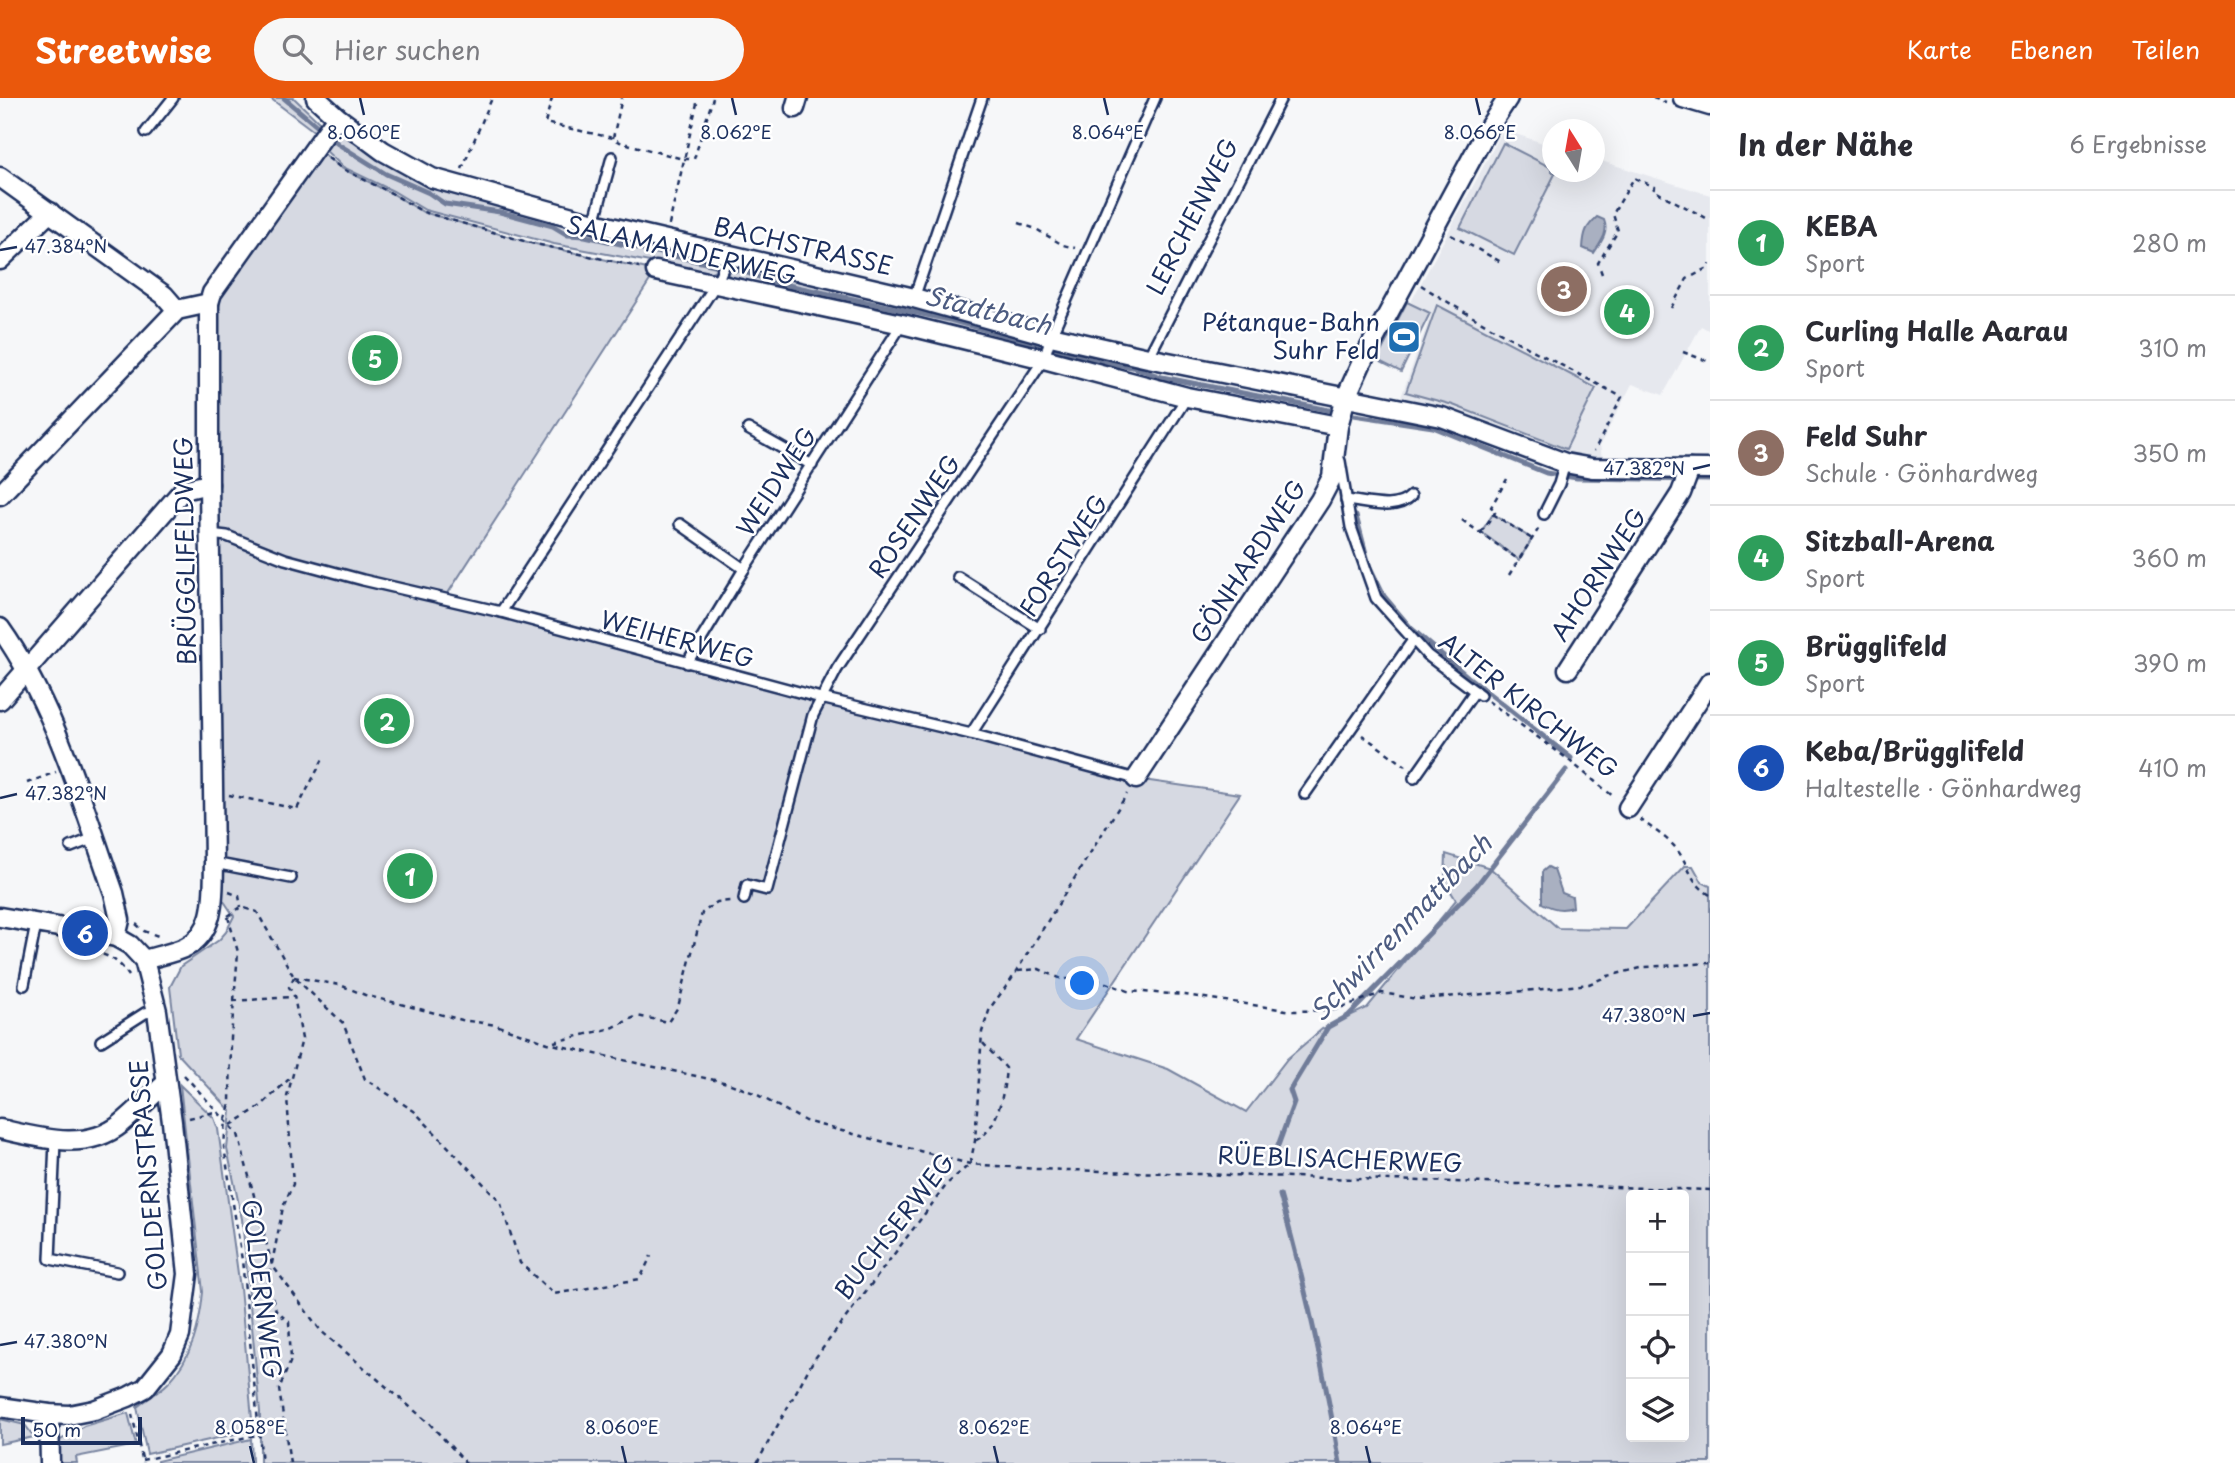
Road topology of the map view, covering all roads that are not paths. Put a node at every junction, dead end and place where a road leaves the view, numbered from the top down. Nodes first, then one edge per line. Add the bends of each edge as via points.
1 (173, 98) edge
2 (316, 98) edge
3 (982, 98) edge
4 (1155, 98) edge
5 (1282, 98) edge
6 (1508, 98) edge
7 (1682, 98) edge
8 (1710, 106) edge
9 (337, 117) junction
10 (146, 132) dead end
11 (612, 157) dead end
12 (0, 177) edge
13 (50, 212) junction
14 (594, 223) junction
15 (729, 258) junction
16 (0, 260) edge
17 (656, 271) road end
18 (718, 281) junction
19 (914, 298) junction
20 (209, 303) junction
21 (177, 310) junction
22 (902, 324) junction
23 (1051, 336) junction
24 (1044, 358) junction
25 (1148, 358) junction
26 (1188, 397) junction
27 (1346, 397) junction
28 (1338, 425) junction
29 (748, 429) dead end
30 (1337, 445) junction
31 (1564, 463) junction
32 (812, 465) junction
33 (1710, 468) edge
34 (1689, 469) junction
35 (209, 484) junction
36 (0, 495) edge
37 (1411, 496) dead end
38 (1346, 500) junction
39 (1544, 516) road end
40 (680, 524) dead end
41 (210, 534) junction
42 (744, 569) junction
43 (958, 577) dead end
44 (502, 612) junction
45 (0, 628) edge
46 (1040, 629) junction
47 (1413, 640) junction
48 (687, 663) junction
49 (1568, 668) dead end
50 (26, 670) junction
51 (1710, 682) edge
52 (821, 698) junction
53 (0, 700) edge
54 (971, 734) junction
55 (1415, 776) road end
56 (1136, 779) joint
57 (1305, 794) dead end
58 (1628, 808) road end
59 (94, 838) junction
60 (71, 847) dead end
61 (214, 863) junction
62 (291, 878) dead end
63 (744, 899) road end
64 (0, 917) edge
65 (36, 924) junction
66 (116, 937) junction
67 (144, 960) junction
68 (24, 985) dead end
69 (157, 1011) junction
70 (101, 1041) dead end
71 (166, 1083) junction
72 (0, 1129) edge
73 (55, 1141) junction
74 (117, 1272) dead end
75 (0, 1406) edge
76 (49, 1414) junction
77 (50, 1463) edge

1 - 10 lane
2 - 9 street, BACHSTRASSE
3 - 19 lane
4 - 23 lane, ROSENWEG
5 - 25 lane, LERCHENWEG
6 - 27 street, GÖNHARDWEG
7 - 8 street
9 - 14 street, BACHSTRASSE via 432,178
9 - 20 street
11 - 14 lane
12 - 13 street
13 - 16 street
13 - 21 street via 164,295
14 - 15 street, BACHSTRASSE
15 - 18 lane
15 - 19 street, BACHSTRASSE
17 - 18 street, SALAMANDERWEG
18 - 22 street, SALAMANDERWEG
18 - 44 lane
19 - 23 street, BACHSTRASSE
20 - 21 street
20 - 35 street, BRÜGGLIFELDWEG
21 - 36 street
22 - 24 street, SALAMANDERWEG
22 - 32 lane, WEIDWEG
23 - 24 lane, ROSENWEG
23 - 25 street, BACHSTRASSE
24 - 26 street, SALAMANDERWEG
24 - 52 lane, ROSENWEG
25 - 27 street, BACHSTRASSE
26 - 28 street, SALAMANDERWEG
26 - 46 lane, FORSTWEG
27 - 28 street, GÖNHARDWEG
27 - 31 street, BACHSTRASSE via 1443,417
28 - 30 street, GÖNHARDWEG
29 - 32 lane
30 - 38 lane, ALTER KIRCHWEG
30 - 56 street, GÖNHARDWEG via 1332,477 1320,500
31 - 34 street, BACHSTRASSE
31 - 39 lane
32 - 42 lane, WEIDWEG
33 - 34 street, BACHSTRASSE
34 - 49 street, AHORNWEG via 1681,493
35 - 41 street, BRÜGGLIFELDWEG
35 - 50 street via 183,490
37 - 38 lane via 1404,504 1392,505
38 - 47 lane, ALTER KIRCHWEG via 1376,598
40 - 42 lane
41 - 44 lane, WEIHERWEG via 324,570
41 - 61 street, BRÜGGLIFELDWEG
42 - 48 lane, WEIDWEG
43 - 46 lane
44 - 48 lane, WEIHERWEG
45 - 50 street
46 - 54 lane, FORSTWEG
47 - 55 lane, ALTER KIRCHWEG via 1478,693
47 - 57 lane
48 - 52 lane, WEIHERWEG
50 - 53 street
50 - 59 street via 51,718
51 - 58 street
52 - 54 lane, WEIHERWEG
52 - 63 lane, ROSENWEG via 767,890 747,885
54 - 56 lane, WEIHERWEG
59 - 60 lane
59 - 66 street via 120,914
61 - 62 lane
61 - 67 street, BRÜGGLIFELDWEG via 211,910 200,936 186,947
64 - 65 street
65 - 66 street
65 - 68 lane
66 - 67 street
67 - 69 street, GOLDERNSTRASSE
69 - 70 lane via 145,1013
69 - 71 street, GOLDERNSTRASSE
71 - 73 street via 120,1125 101,1135
71 - 76 street, GOLDERNSTRASSE via 188,1274 180,1335 172,1354 145,1388 94,1410
72 - 73 street
73 - 74 lane via 50,1259
75 - 76 street, GOLDERNSTRASSE
76 - 77 street

